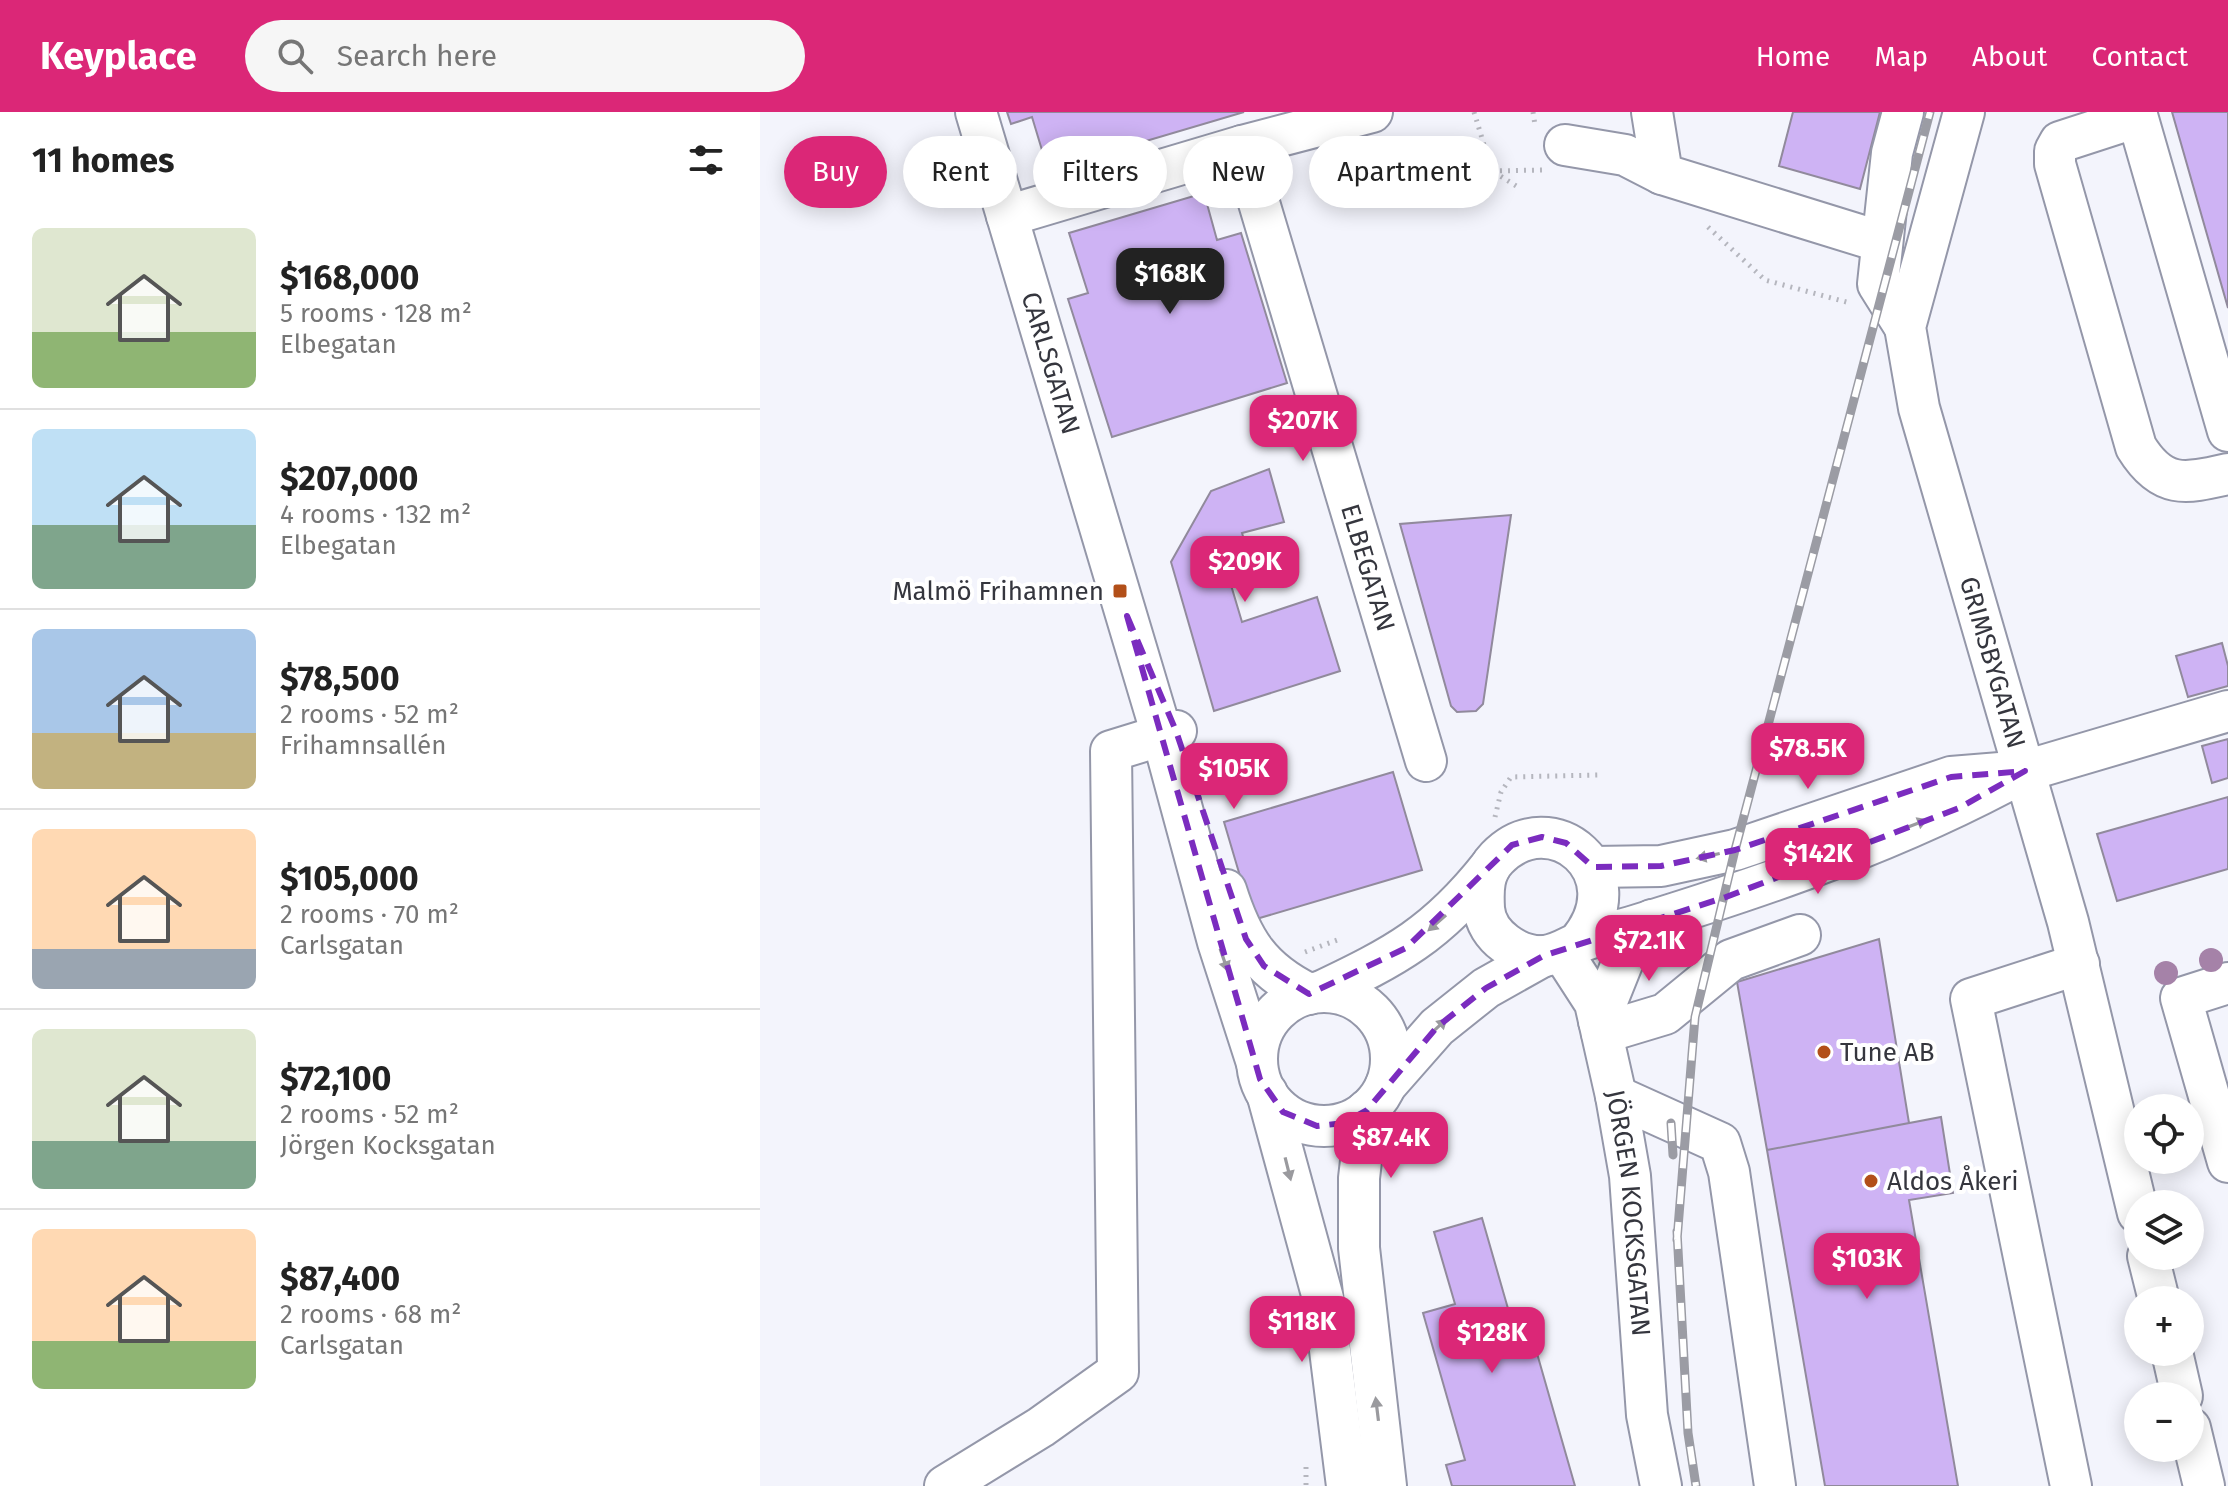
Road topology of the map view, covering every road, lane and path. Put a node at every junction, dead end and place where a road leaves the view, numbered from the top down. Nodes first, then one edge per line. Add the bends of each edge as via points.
1 (976, 112) edge
2 (1372, 112) edge
3 (1474, 112) edge
4 (1652, 112) edge
5 (1903, 112) edge
6 (1964, 112) edge
7 (2137, 114) edge
8 (1280, 136) edge
9 (1481, 136) edge
10 (1559, 157) joint
11 (1183, 164) edge
12 (1499, 170) edge
13 (1662, 174) junction
14 (1499, 175) edge
15 (1518, 187) dead end
16 (1261, 208) edge
17 (1007, 216) junction
18 (1699, 219) dead end
19 (1882, 242) junction
20 (1905, 327) junction
21 (2228, 431) edge
22 (2228, 474) edge
23 (2228, 711) edge
24 (1169, 733) junction
25 (1426, 761) dead end
26 (2025, 771) junction
27 (1490, 867) junction
28 (1593, 867) junction
29 (1652, 920) junction
30 (1800, 935) dead end
31 (1561, 950) junction
32 (2079, 964) junction
33 (2228, 983) edge
34 (1314, 993) junction
35 (1601, 1027) junction
36 (1262, 1078) junction
37 (1616, 1096) junction
38 (1377, 1097) junction
39 (2228, 1162) edge
40 (2133, 1190) edge
41 (2198, 1462) edge
42 (945, 1486) edge
43 (1347, 1486) edge
44 (1386, 1486) edge
45 (1661, 1486) edge
46 (1775, 1486) edge
47 (2071, 1486) edge
48 (2204, 1486) edge

1 - 17 street, CARLSGATAN
2 - 8 street
3 - 9 path
4 - 13 street
5 - 19 street via 1892,153
6 - 20 street, GRIMSBYGATAN
7 - 21 street
7 - 22 street via 2060,142 2055,164 2136,447 2147,465 2176,482
10 - 12 path
10 - 13 street via 1625,155
11 - 17 street
13 - 19 street
14 - 15 path
16 - 25 street, ELBEGATAN
17 - 24 street, CARLSGATAN via 1127,616
18 - 20 path via 1765,280 1861,306
19 - 20 street via 1878,284
20 - 26 street, GRIMSBYGATAN via 1919,408
23 - 26 street
24 - 34 street, CARLSGATAN via 1246,939 1264,966
24 -> 36 street, CARLSGATAN via 1218,942
24 - 42 street via 1111,751 1118,1372
26 -> 28 street via 1951,777 1735,850 1661,866
29 -> 26 street via 1959,808
26 - 32 street, GRIMSBYGATAN
27 - 28 street via 1512,845 1542,837 1566,843
27 - 31 street via 1483,886 1484,914 1494,932 1509,946
27 -> 34 street via 1438,923 1406,948
28 - 31 street via 1599,908 1592,927
29 - 31 street
29 - 35 street via 1623,961
30 - 35 street via 1731,960 1665,1014
31 - 35 street, JÖRGEN KOCKSGATAN via 1595,1003
38 -> 31 street via 1437,1027 1486,988
32 - 40 street, GRIMSBYGATAN
32 - 47 street via 1971,999
33 - 39 street via 2181,998
34 - 36 street via 1289,1002 1271,1018 1259,1042
34 - 38 street via 1348,996 1380,1022 1390,1052
35 - 37 street, JÖRGEN KOCKSGATAN
36 - 38 street via 1283,1112 1317,1126 1344,1123
36 -> 43 street, CARLSGATAN via 1324,1302
37 - 45 street, JÖRGEN KOCKSGATAN via 1630,1176 1647,1415
37 - 46 street via 1720,1143 1729,1172
44 -> 38 street via 1359,1248 1359,1178
41 - 48 street

